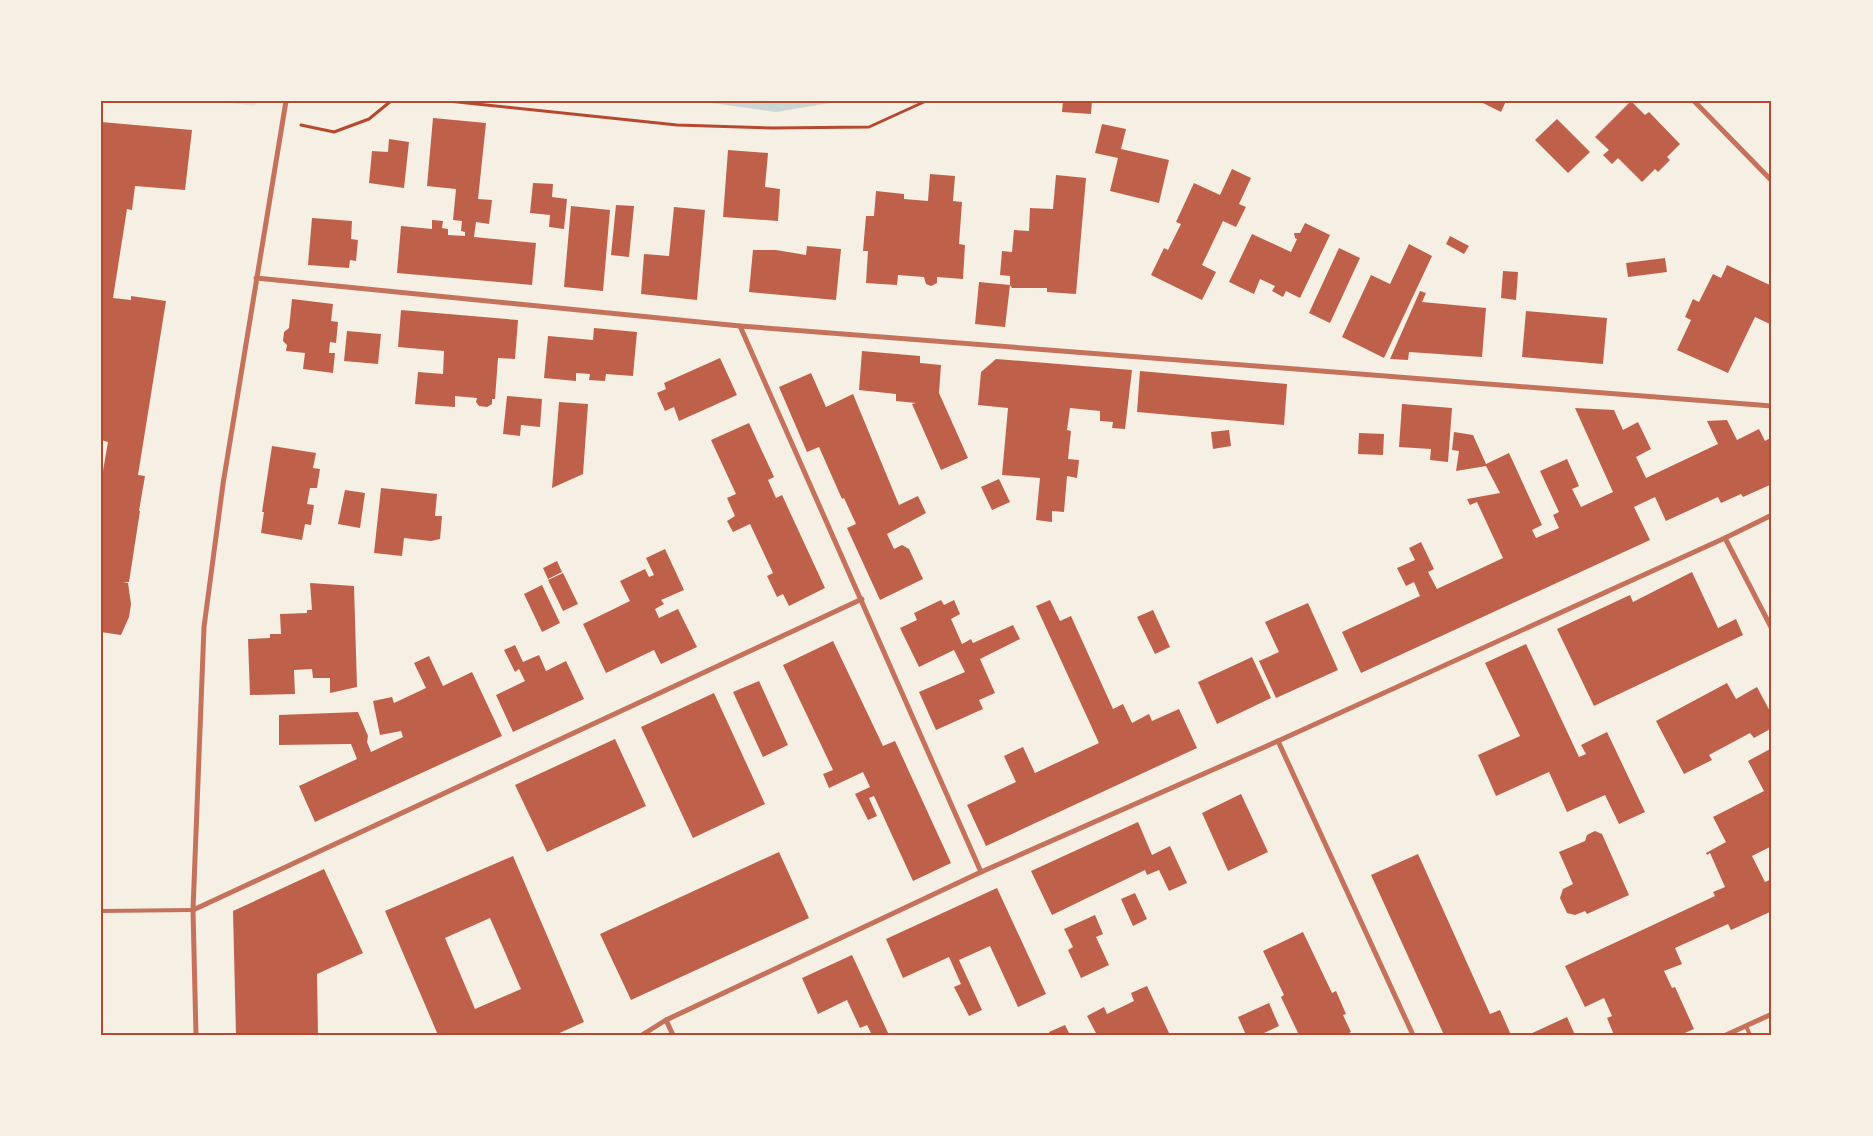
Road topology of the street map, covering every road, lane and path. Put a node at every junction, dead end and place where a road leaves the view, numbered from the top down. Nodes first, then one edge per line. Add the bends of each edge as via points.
1 (286, 101) edge
2 (391, 101) edge
3 (448, 101) edge
4 (926, 101) edge
5 (1694, 101) edge
6 (283, 122) junction
7 (1772, 180) edge
8 (256, 278) junction
9 (740, 326) junction
10 (1772, 406) edge
11 (1772, 515) edge
12 (1725, 538) junction
13 (862, 599) junction
14 (1772, 629) edge
15 (1278, 741) junction
16 (980, 872) junction
17 (192, 910) junction
18 (101, 911) edge
19 (1772, 1014) edge
20 (666, 1020) junction
21 (1746, 1026) junction
22 (196, 1035) edge
23 (642, 1035) edge
24 (672, 1035) edge
25 (1413, 1035) edge
26 (1726, 1035) edge
27 (1750, 1035) edge

1 - 6 street
2 - 6 path via 369,119 334,132
3 - 4 path via 677,125 782,128 869,127
5 - 7 street
6 - 8 street
8 - 9 street
8 - 17 street via 222,484 204,627
9 - 10 street
9 - 13 street
11 - 12 street
12 - 14 street
12 - 15 street
13 - 16 street
13 - 17 street
15 - 16 street
15 - 25 street
16 - 20 street
17 - 18 lane
17 - 22 street
19 - 21 street
20 - 23 street
20 - 24 street
21 - 26 street
21 - 27 lane

